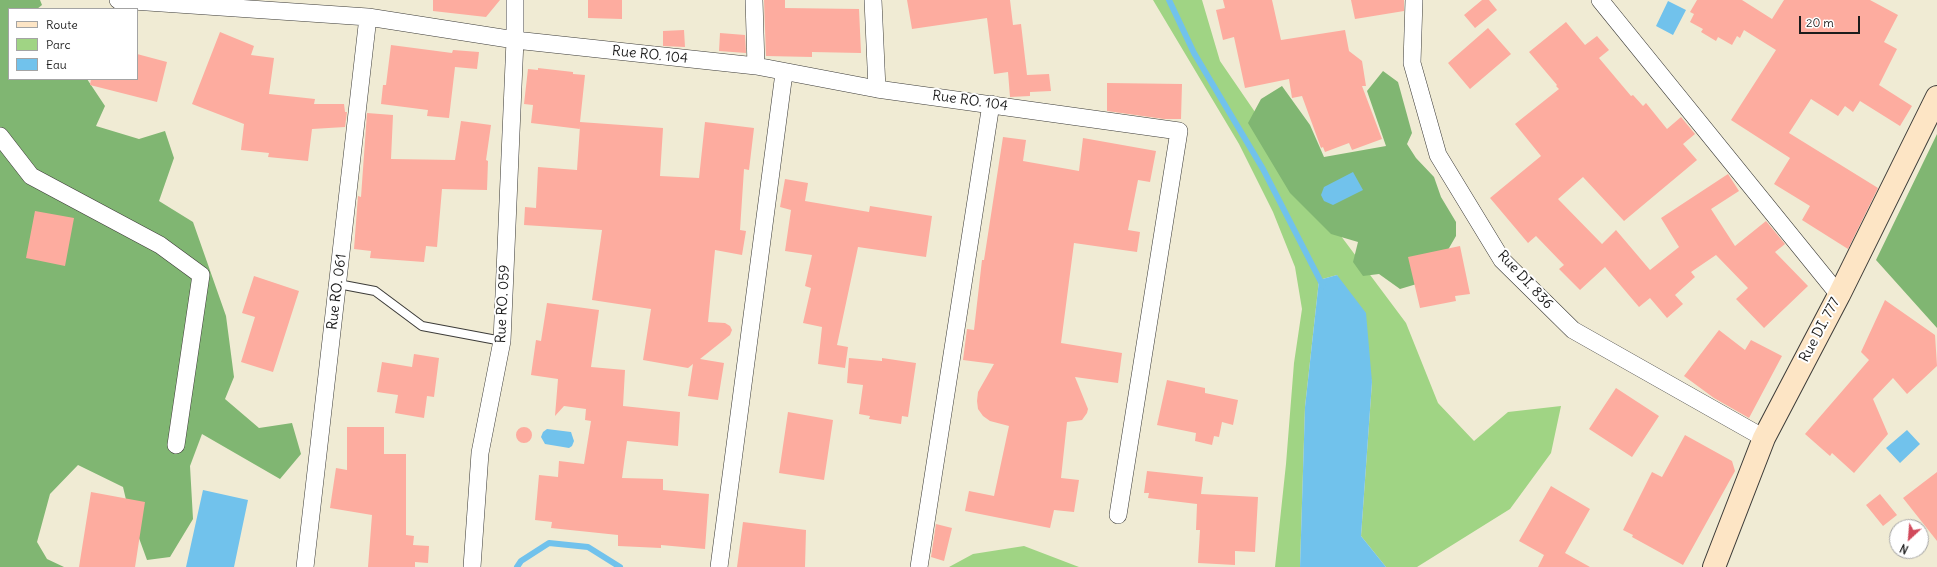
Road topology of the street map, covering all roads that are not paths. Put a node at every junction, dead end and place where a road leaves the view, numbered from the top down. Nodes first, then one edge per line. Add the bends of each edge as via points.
1 (118, 0) edge
2 (515, 0) edge
3 (754, 0) edge
4 (873, 0) edge
5 (1414, 0) edge
6 (1600, 0) edge
7 (368, 17) junction
8 (515, 40) junction
9 (756, 66) junction
10 (784, 73) junction
11 (877, 89) junction
12 (1937, 97) edge
13 (991, 104) junction
14 (0, 136) edge
15 (338, 284) junction
16 (1839, 295) junction
17 (502, 341) junction
18 (1764, 438) junction
19 (176, 445) dead end
20 (1118, 515) dead end
21 (305, 567) edge
22 (472, 567) edge
23 (719, 567) edge
24 (919, 567) edge
25 (1714, 567) edge

1 - 7 street, Rue RO. 104
2 - 8 street, Rue RO. 059
3 - 9 street
4 - 11 street
5 - 18 street, Rue DI. 836 via 1412,63 1438,155 1502,260 1573,330
6 - 16 street
7 - 8 street, Rue RO. 104
7 - 15 street, Rue RO. 061
8 - 9 street, Rue RO. 104
8 - 17 street, Rue RO. 059
9 - 10 street, Rue RO. 104
10 - 11 street, Rue RO. 104
10 - 23 street
11 - 13 street, Rue RO. 104
12 - 16 street, Rue DI. 777
13 - 20 street, Rue RO. 104 via 1179,131
13 - 24 street
14 - 19 street via 30,176 160,246 201,275
15 - 17 lane via 374,291 422,326
15 - 21 street, Rue RO. 061
16 - 18 street, Rue DI. 777
17 - 22 street, Rue RO. 059 via 480,453
18 - 25 street, Rue DI. 777

